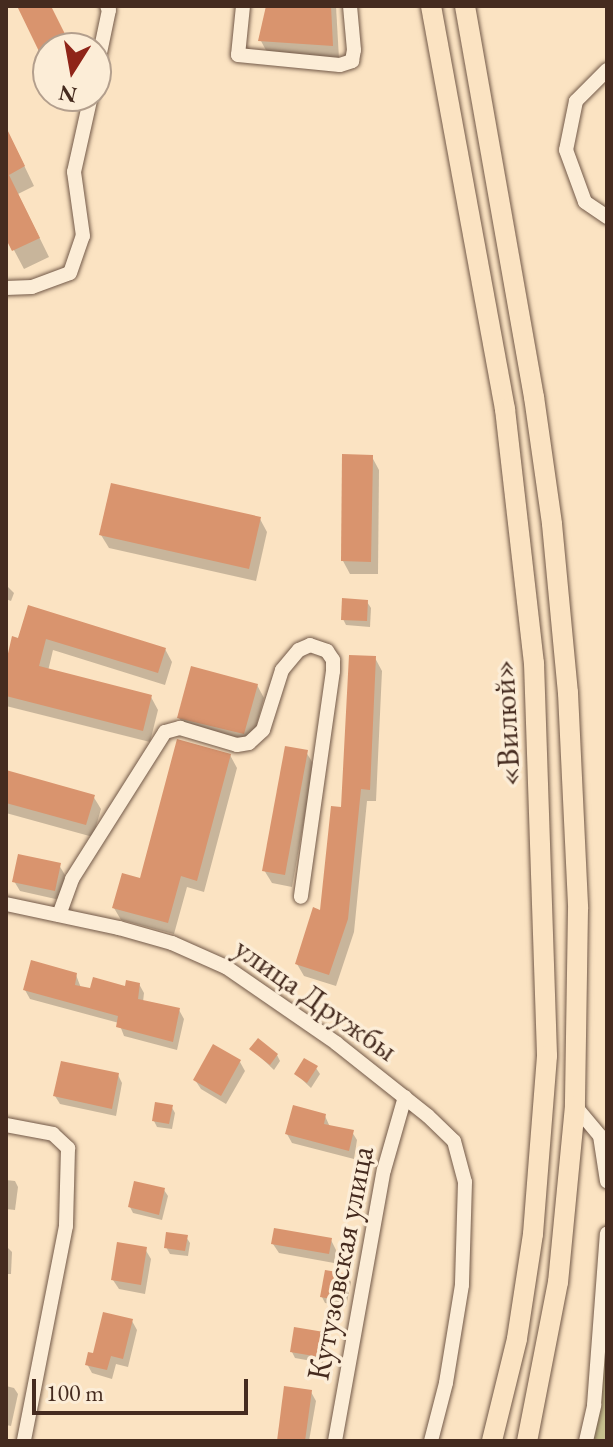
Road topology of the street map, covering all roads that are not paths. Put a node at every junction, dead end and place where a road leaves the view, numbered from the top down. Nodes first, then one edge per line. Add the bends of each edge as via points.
1 (107, 6) edge
2 (243, 6) edge
3 (350, 6) edge
4 (431, 6) edge
5 (465, 6) edge
6 (104, 32) edge
7 (607, 70) edge
8 (87, 112) edge
9 (607, 217) edge
10 (6, 288) edge
11 (301, 897) dead end
12 (6, 904) edge
13 (59, 915) junction
14 (405, 1097) junction
15 (575, 1106) junction
16 (6, 1125) edge
17 (607, 1181) edge
18 (607, 1233) edge
19 (24, 1441) edge
20 (335, 1441) edge
21 (431, 1441) edge
22 (492, 1441) edge
23 (527, 1441) edge
24 (586, 1441) edge

1 - 6 street
2 - 3 street via 238,55 340,65 352,61 354,50
4 - 22 highway, «Вилюй» via 505,409 535,679 547,1056 533,1234 517,1339
5 - 15 highway, «Вилюй» via 552,524 568,693 578,909
7 - 9 street via 576,101 566,150 585,202
8 - 10 street via 74,172 83,236 70,273 32,287
11 - 13 street via 333,671 327,651 310,645 282,670 263,730 249,743 237,745 180,728 165,732 72,879
12 - 13 street, улица Дружбы
13 - 14 street, улица Дружбы via 172,943 226,967
14 - 20 street, Кутузовская улица via 384,1170
14 - 21 street, улица Дружбы via 454,1141 465,1182 462,1285
15 - 17 street via 600,1136
15 - 23 highway, «Вилюй» via 558,1282
16 - 19 street via 53,1134 68,1148 66,1226
18 - 24 street via 594,1405

